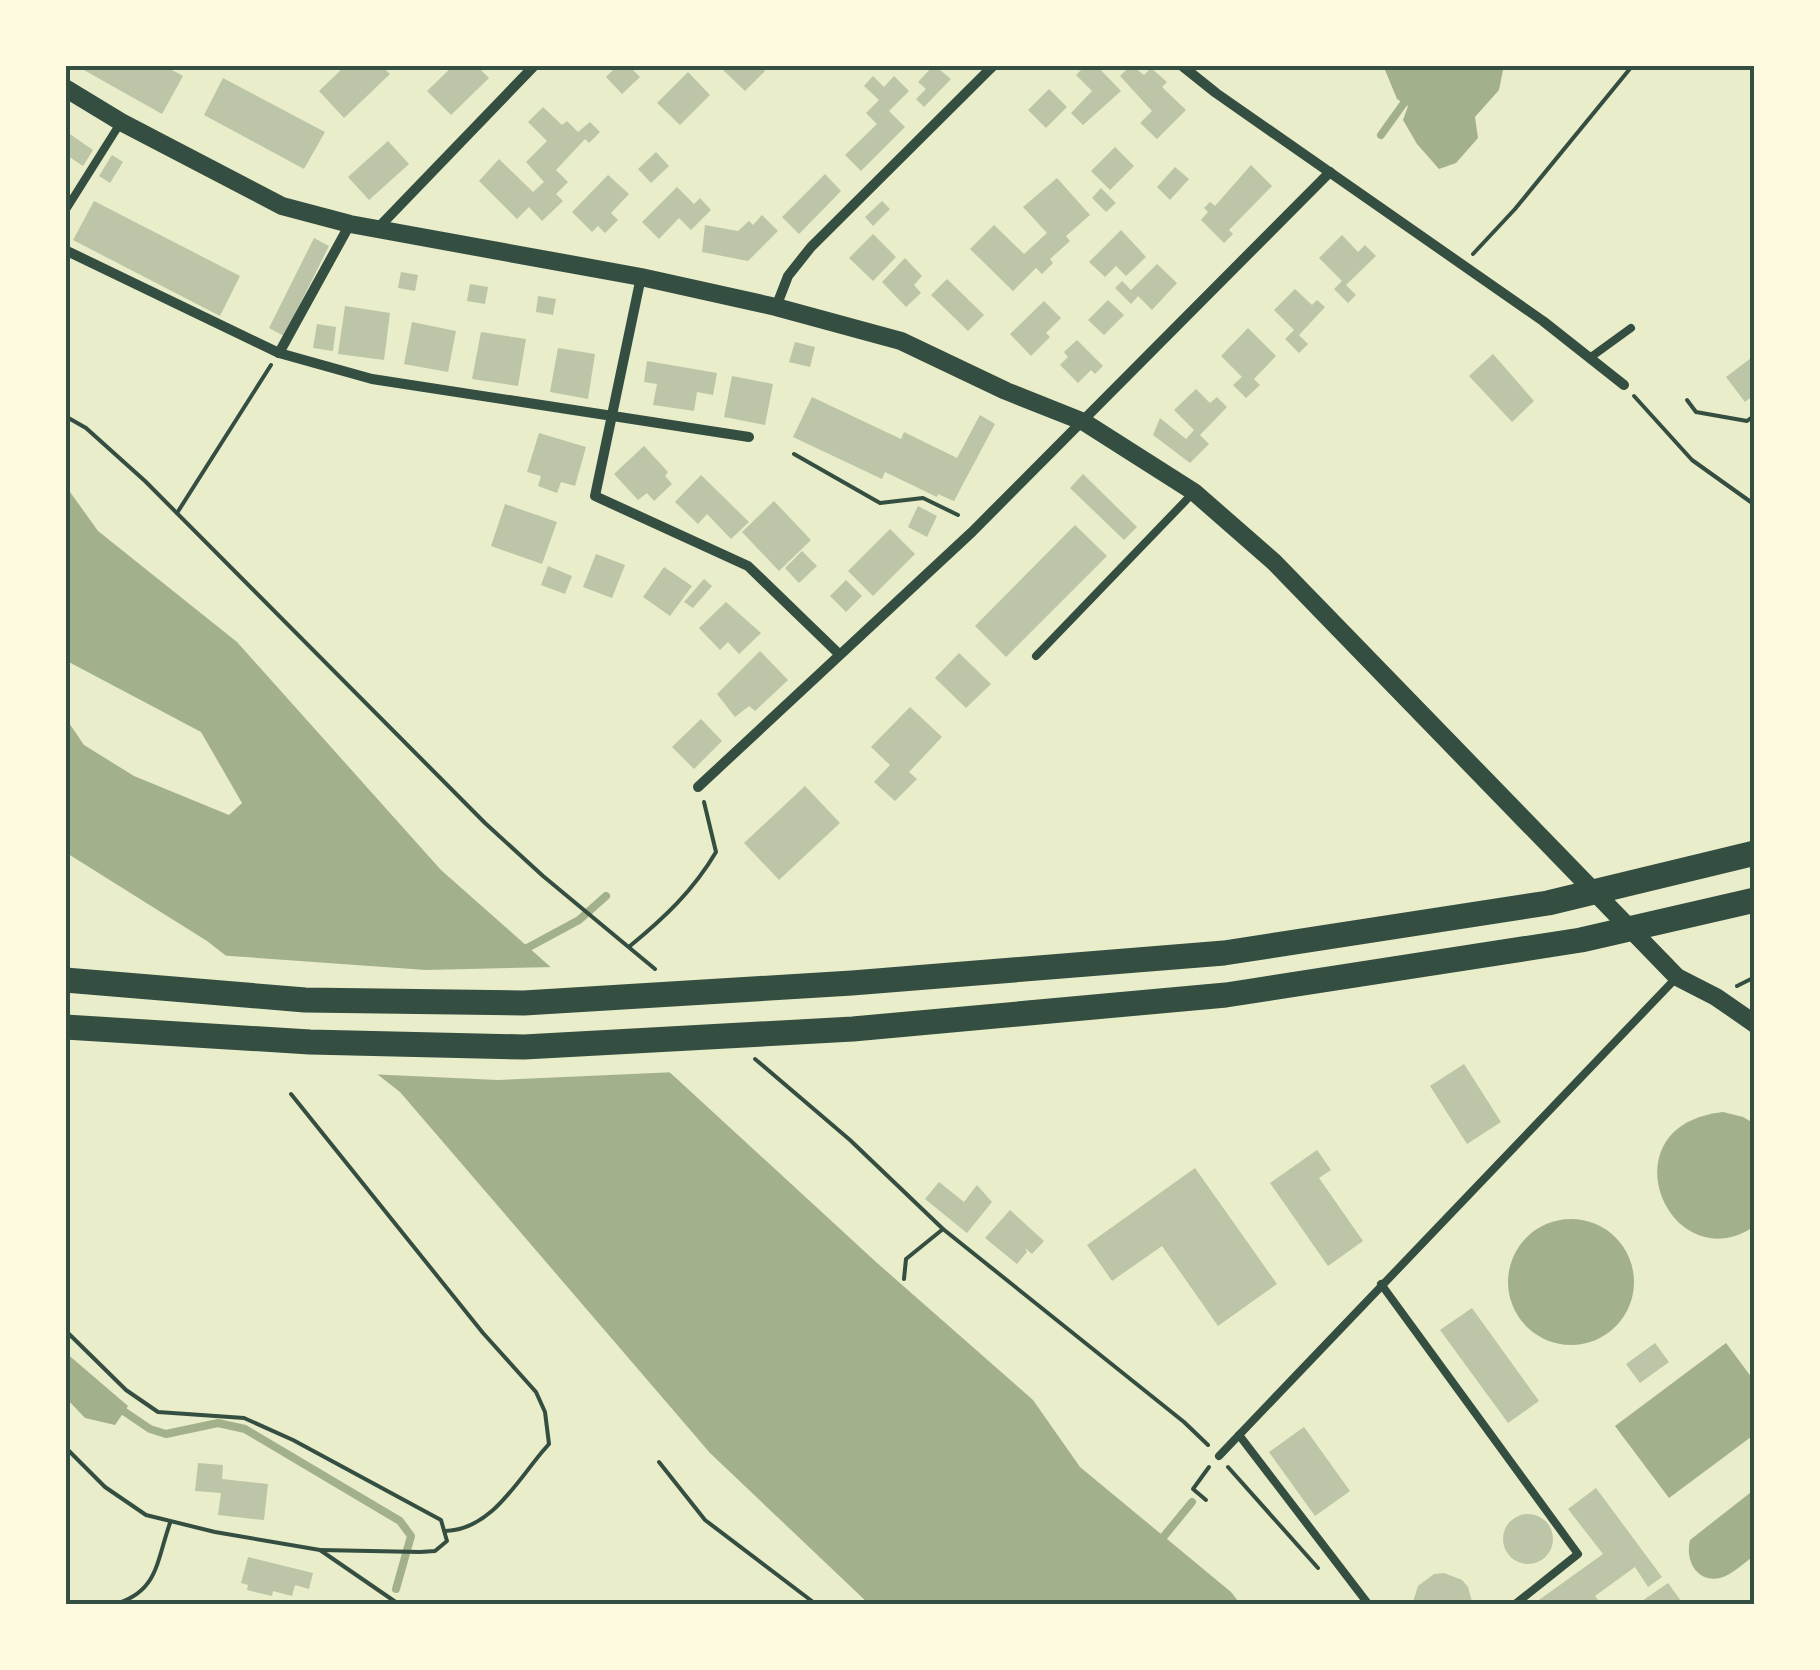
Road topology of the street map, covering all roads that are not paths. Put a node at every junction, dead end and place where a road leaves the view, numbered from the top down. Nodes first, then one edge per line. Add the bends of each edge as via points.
1 (535, 65) edge
2 (994, 65) edge
3 (1181, 65) edge
4 (1196, 69) edge
5 (65, 88) edge
6 (121, 122) junction
7 (1330, 172) junction
8 (65, 211) edge
9 (350, 224) junction
10 (376, 229) junction
11 (65, 250) edge
12 (641, 277) junction
13 (776, 308) junction
14 (1631, 328) dead end
15 (279, 353) junction
16 (1591, 357) junction
17 (1624, 384) road end
18 (614, 414) junction
19 (1084, 422) junction
20 (749, 438) dead end
21 (1194, 492) junction
22 (838, 653) junction
23 (1036, 656) dead end
24 (698, 786) road end
25 (1755, 853) edge
26 (1755, 900) edge
27 (1677, 977) junction
28 (65, 980) edge
29 (1755, 1024) edge
30 (65, 1027) edge
31 (1381, 1284) junction
32 (1239, 1435) junction
33 (1219, 1456) road end
34 (1369, 1605) edge
35 (1514, 1605) edge

1 - 10 street
2 - 13 street via 811,247 788,276
3 - 4 street
4 - 7 street
5 - 6 street
6 - 8 lane
6 - 9 street via 282,206
7 - 16 street
7 - 19 street
9 - 10 street
9 - 15 street
10 - 12 street
11 - 15 street
12 - 13 street
12 - 18 street
13 - 19 street via 901,340
14 - 16 lane
15 - 18 street via 372,379
16 - 17 street
18 - 20 street
18 - 22 street via 595,496 748,566
19 - 21 street
19 - 22 street
21 - 23 lane
21 - 27 street via 1274,562
22 - 24 street
25 - 28 highway via 1548,903 1224,953 852,984 524,1003 305,1000
26 - 30 highway via 1581,940 1226,995 853,1029 524,1047 292,1042
27 - 29 street
27 - 31 lane
31 - 32 lane
31 - 35 lane via 1578,1554
32 - 33 lane
32 - 34 lane

